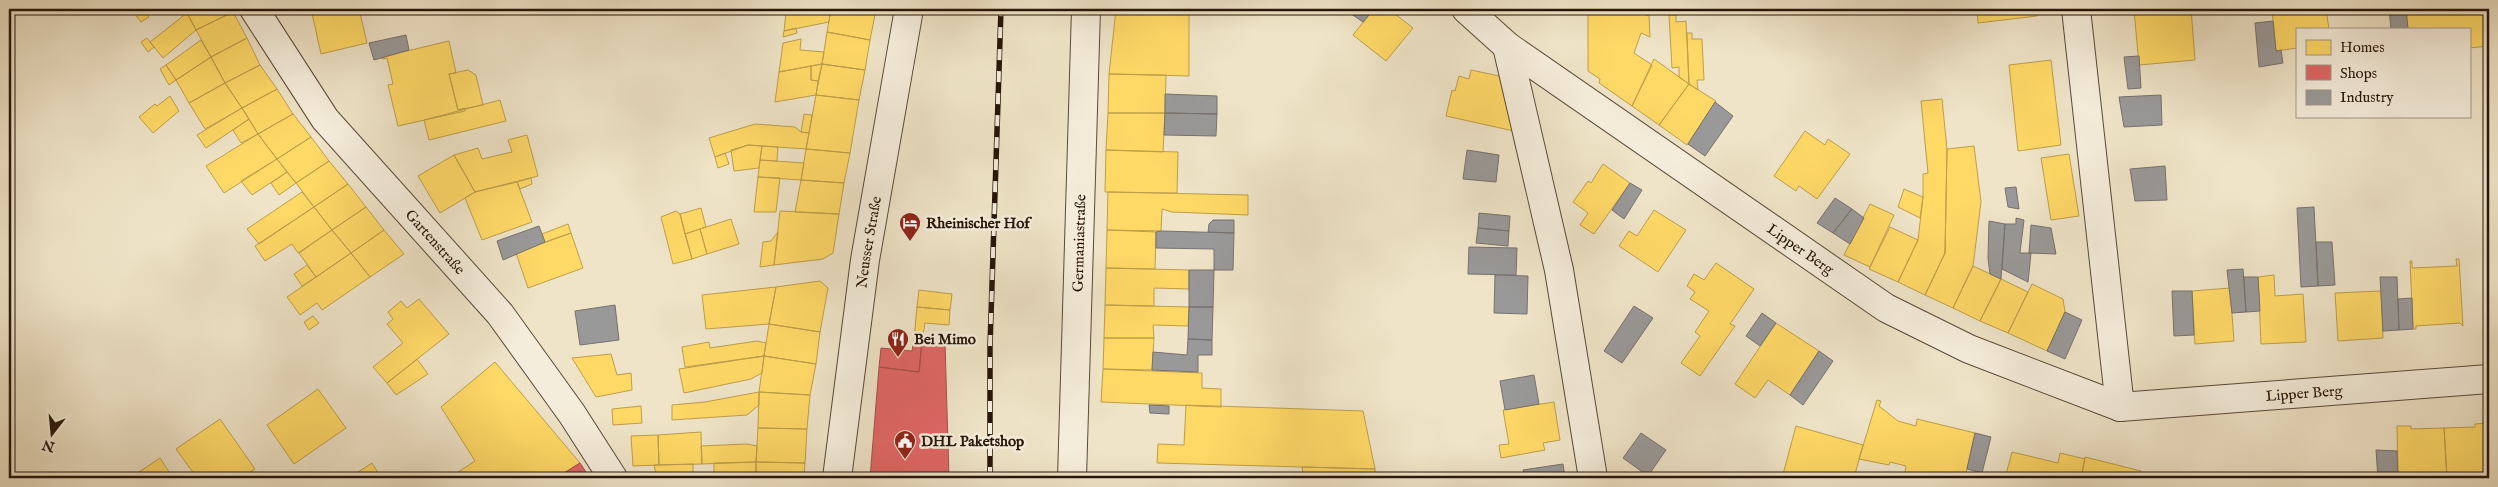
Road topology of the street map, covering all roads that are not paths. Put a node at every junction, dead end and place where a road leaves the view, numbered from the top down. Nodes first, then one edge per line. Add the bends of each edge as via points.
1 (254, 9) edge
2 (908, 9) edge
3 (1086, 9) edge
4 (1466, 9) edge
5 (2076, 9) edge
6 (1508, 46) junction
7 (2489, 379) edge
8 (2120, 407) junction
9 (613, 478) edge
10 (837, 478) edge
11 (1072, 478) edge
12 (1593, 478) edge

1 - 9 street, Gartenstraße via 325,119 500,314 572,414
2 - 10 street, Neusser Straße via 865,260
3 - 11 street, Germaniastraße
4 - 6 street, Lipper Berg
5 - 8 street
6 - 8 street, Lipper Berg via 1886,308 1969,349
6 - 12 street via 1558,270
7 - 8 street, Lipper Berg

